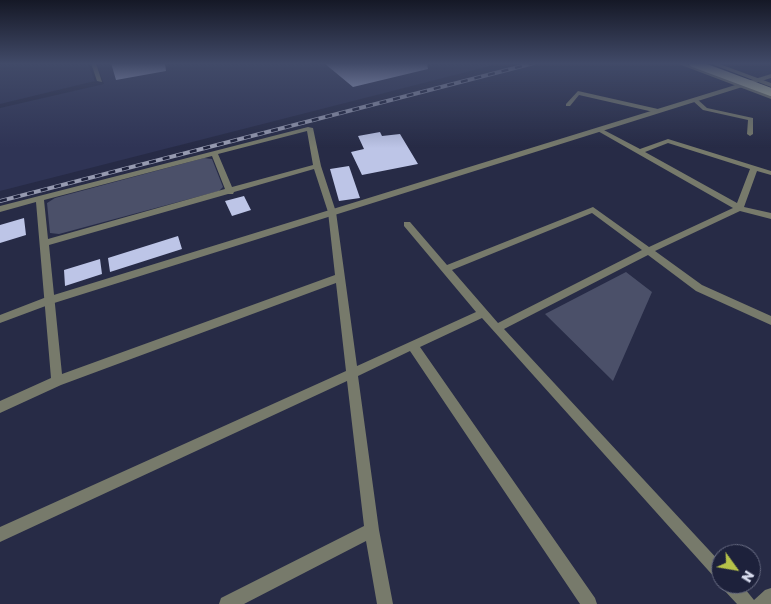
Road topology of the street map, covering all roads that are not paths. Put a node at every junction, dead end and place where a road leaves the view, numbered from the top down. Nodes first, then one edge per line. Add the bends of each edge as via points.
1 (723, 91) edge
2 (755, 91) edge
3 (771, 97) edge
4 (695, 100) junction
5 (568, 105) dead end
6 (658, 111) junction
7 (598, 129) junction
8 (750, 134) dead end
9 (639, 152) junction
10 (214, 153) junction
11 (317, 166) junction
12 (754, 168) junction
13 (771, 173) edge
14 (230, 192) junction
15 (40, 198) junction
16 (739, 208) junction
17 (0, 209) edge
18 (332, 212) junction
19 (771, 216) edge
20 (407, 224) dead end
21 (44, 243) junction
22 (649, 250) junction
23 (446, 269) junction
24 (341, 277) junction
25 (48, 301) junction
26 (483, 313) junction
27 (0, 319) edge
28 (771, 321) edge
29 (497, 328) junction
30 (412, 345) junction
31 (353, 372) junction
32 (57, 381) junction
33 (0, 408) edge
34 (372, 530) junction
35 (0, 535) edge
36 (711, 563) edge
37 (739, 594) edge
38 (771, 596) edge
39 (227, 604) edge
40 (385, 604) edge
41 (590, 604) edge
42 (748, 604) edge
43 (761, 604) edge

1 - 4 street
2 - 3 street
4 - 6 street
4 - 8 street via 705,109 751,119
5 - 6 street via 578,93
6 - 7 street
7 - 9 street
7 - 18 street
9 - 12 street via 668,141
9 - 16 street
10 - 11 street via 310,128
10 - 14 street
10 - 15 street
11 - 14 street
11 - 18 street
12 - 13 street
12 - 16 street
14 - 21 street
15 - 17 street
15 - 21 street
16 - 19 street
16 - 22 street
18 - 24 street
18 - 25 street
20 - 23 street
21 - 25 street
22 - 23 street via 593,210
22 - 28 street via 699,288
22 - 29 street
23 - 26 street
24 - 31 street
24 - 32 street
25 - 27 street
25 - 32 street
26 - 29 street
26 - 30 street
29 - 36 street
30 - 31 street
30 - 41 street
31 - 34 street
31 - 35 street
32 - 33 street
34 - 39 street
34 - 40 street
37 - 42 street
38 - 43 street

